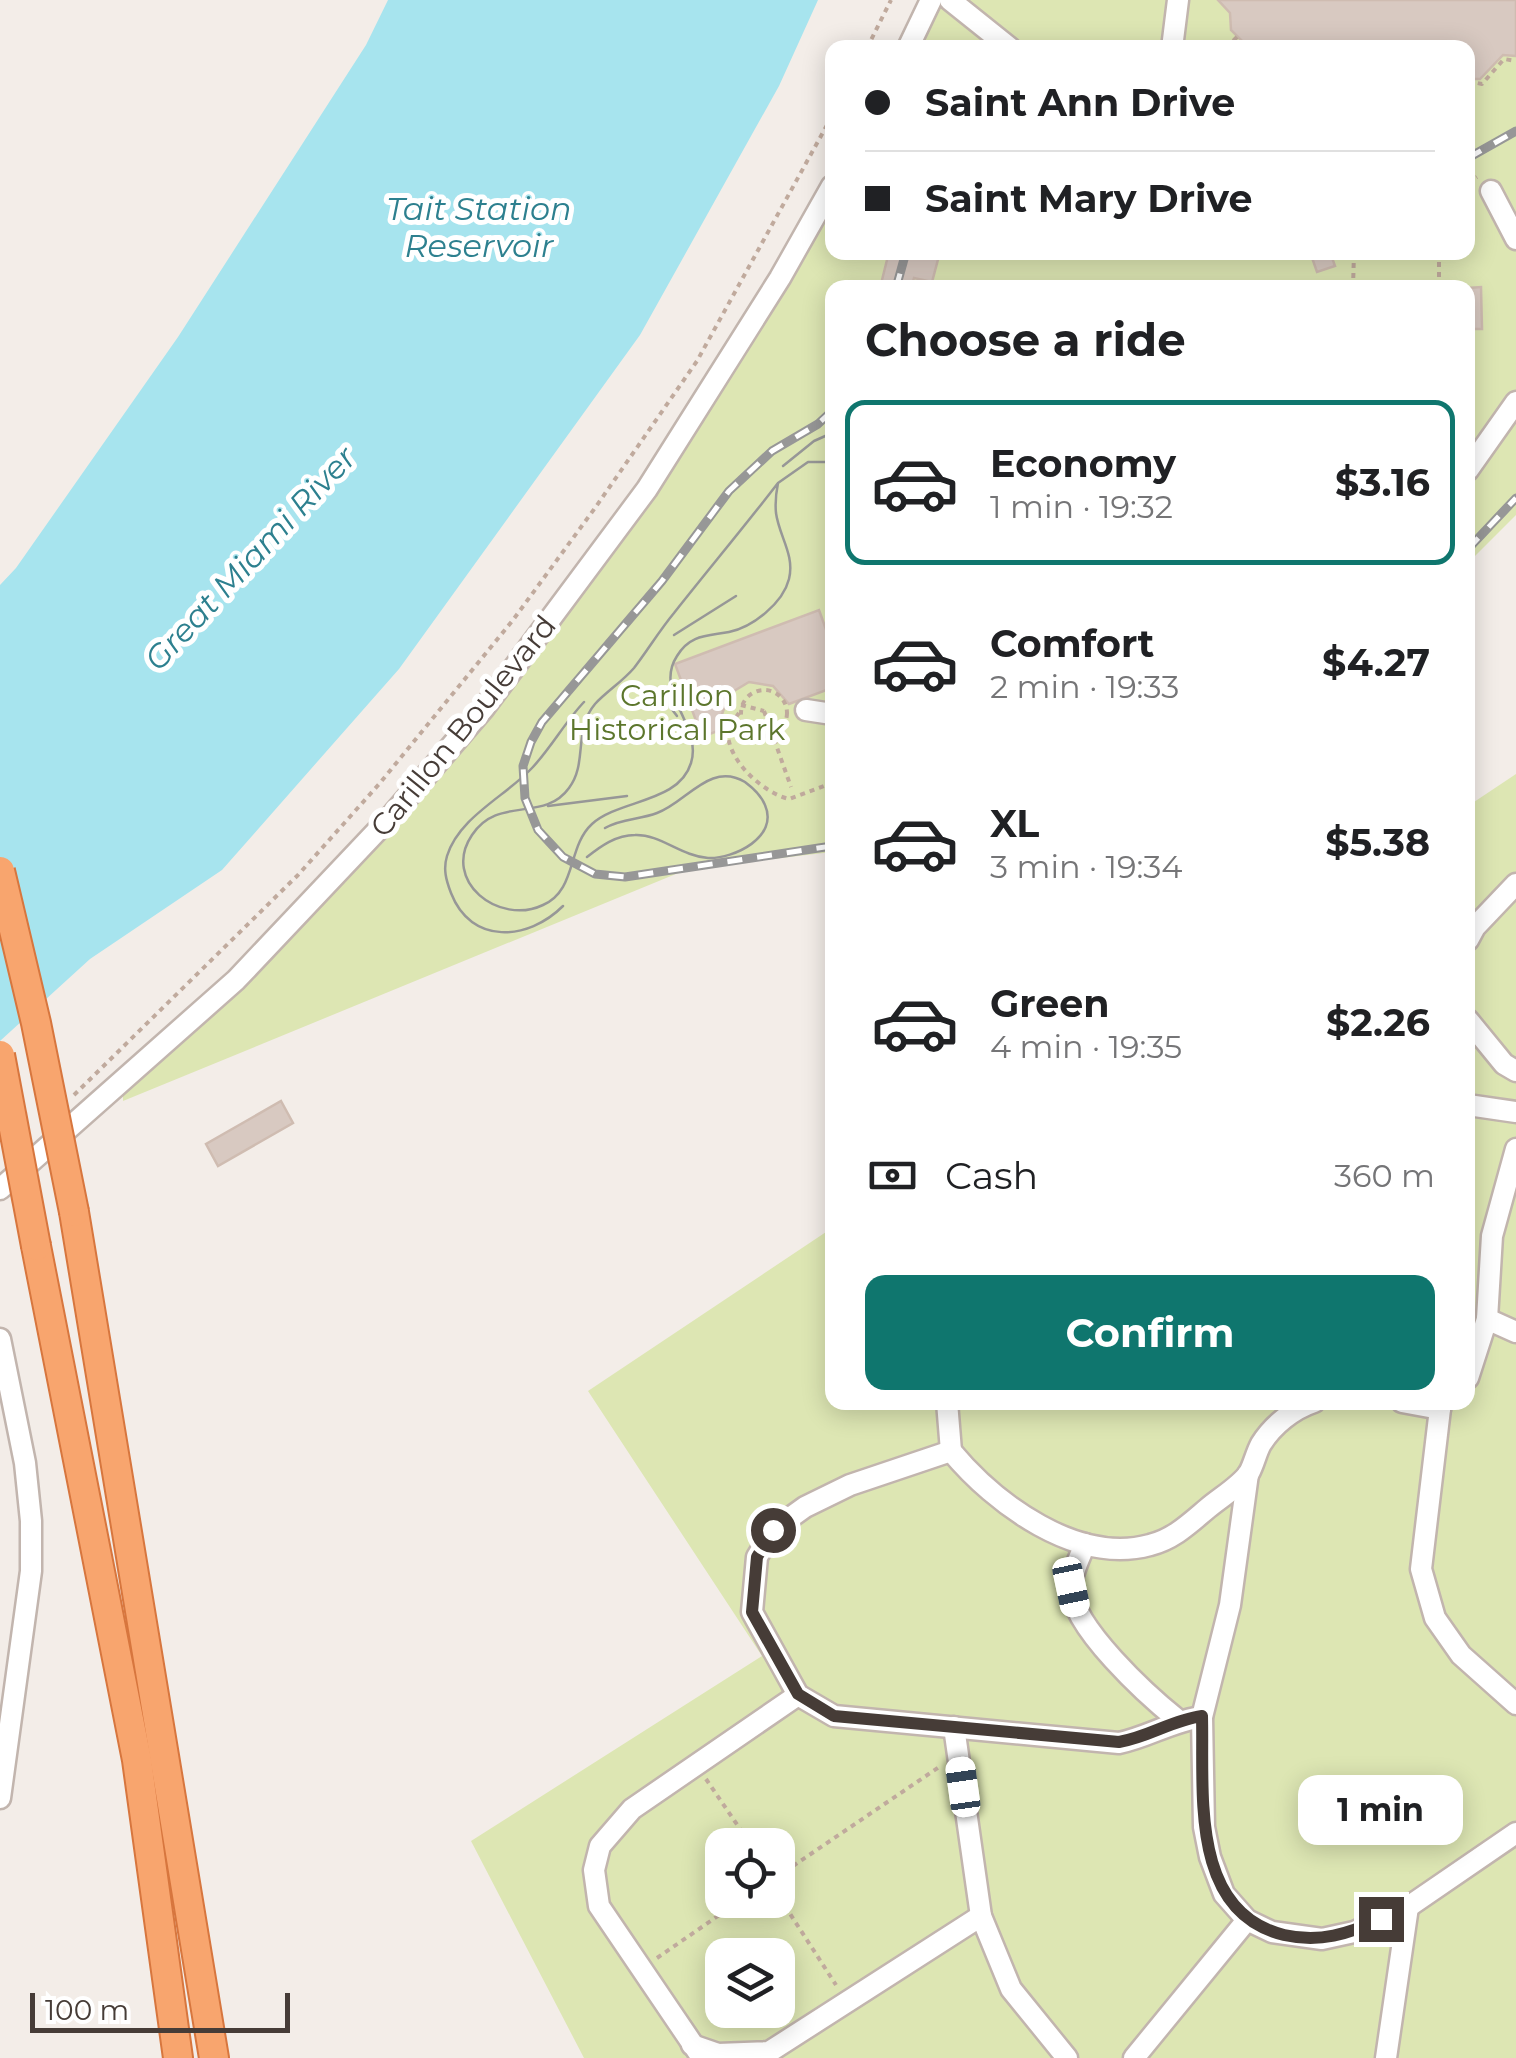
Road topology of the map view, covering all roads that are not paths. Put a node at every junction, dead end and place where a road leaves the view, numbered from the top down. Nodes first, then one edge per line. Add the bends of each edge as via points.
1 (931, 0) edge
2 (950, 0) edge
3 (1178, 0) edge
4 (912, 40) edge
5 (1000, 40) edge
6 (1173, 40) edge
7 (1486, 183) road end
8 (825, 198) edge
9 (1516, 239) edge
10 (1516, 402) edge
11 (1475, 460) edge
12 (806, 710) dead end
13 (825, 713) edge
14 (0, 871) edge
15 (1516, 884) edge
16 (1475, 927) edge
17 (1475, 1029) edge
18 (0, 1055) edge
19 (1516, 1071) edge
20 (1475, 1106) edge
21 (1516, 1112) edge
22 (1516, 1149) edge
23 (0, 1188) edge
24 (1487, 1319) junction
25 (1516, 1332) edge
26 (0, 1338) edge
27 (1475, 1356) edge
28 (948, 1410) edge
29 (1300, 1410) edge
30 (1442, 1410) edge
31 (952, 1452) junction
32 (1248, 1474) junction
33 (1085, 1544) junction
34 (798, 1694) junction
35 (1516, 1704) edge
36 (1202, 1716) junction
37 (1178, 1720) junction
38 (954, 1727) junction
39 (0, 1798) edge
40 (1516, 1833) edge
41 (1408, 1907) junction
42 (981, 1916) junction
43 (1247, 1920) junction
44 (697, 2051) edge
45 (768, 2055) edge
46 (178, 2058) edge
47 (214, 2058) edge
48 (1067, 2058) edge
49 (1134, 2058) edge
50 (1386, 2058) edge

1 - 4 street
2 - 5 street
3 - 6 street
7 - 9 street
8 - 23 street, Carillon Boulevard via 647,490 484,708 236,980
10 - 11 street
12 - 13 street
14 - 47 highway, bridge via 74,1212
15 - 16 street
17 - 19 street
18 - 46 highway, bridge via 137,1760
20 - 21 street
22 - 24 street via 1492,1236
24 - 25 street
24 - 27 street
26 - 39 street via 31,1521
28 - 31 street
29 - 32 street via 1261,1444
30 - 35 street via 1421,1569 1435,1618 1461,1656
31 - 33 street via 1023,1518
31 - 34 street via 850,1485 773,1530 757,1557 752,1612
32 - 33 street via 1179,1533 1126,1549
32 - 36 street via 1230,1605
33 - 37 street via 1071,1587 1076,1609 1141,1690
34 - 38 street via 834,1716
34 - 44 street via 632,1810 600,1846 594,1870 598,1906
36 - 37 street
36 - 43 street via 1210,1856 1224,1894
37 - 38 street via 1119,1742
38 - 42 street
40 - 41 street
41 - 43 street via 1322,1940 1272,1932
41 - 50 street
42 - 45 street
42 - 48 street via 1011,1990
43 - 49 street
44 - 45 street

